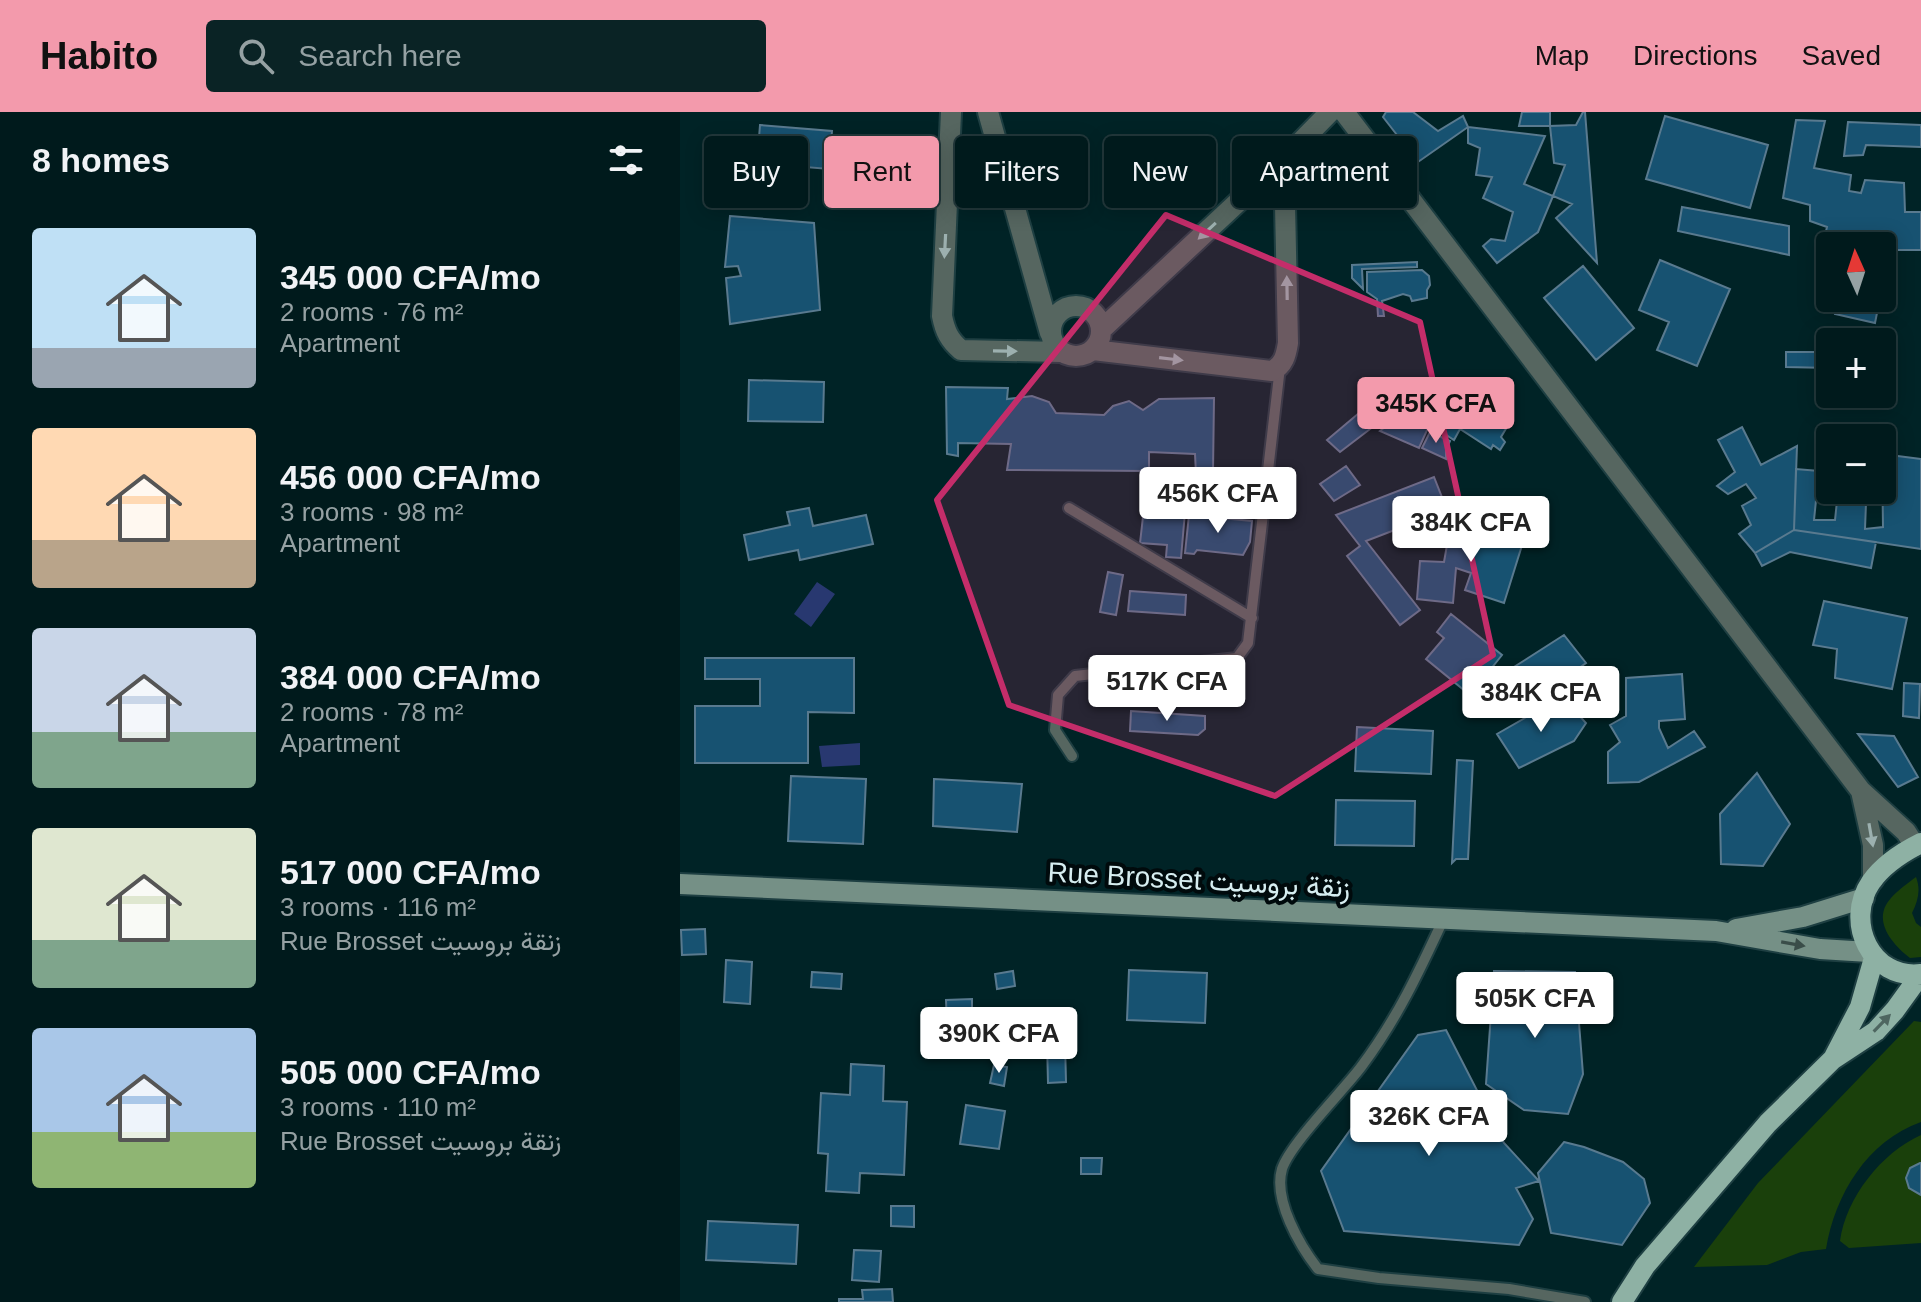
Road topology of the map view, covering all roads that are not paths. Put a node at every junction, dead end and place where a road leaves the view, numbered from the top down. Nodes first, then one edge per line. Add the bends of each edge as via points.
1 (951, 112) edge
2 (988, 112) edge
3 (1330, 112) edge
4 (1344, 112) edge
5 (1307, 136) edge
6 (1232, 208) edge
7 (1285, 208) edge
8 (1102, 329) junction
9 (1050, 333) junction
10 (1093, 350) junction
11 (1061, 352) junction
12 (1281, 365) junction
13 (1069, 508) dead end
14 (1252, 618) junction
15 (1072, 756) dead end
16 (1861, 791) junction
17 (1918, 844) edge
18 (1873, 880) junction
19 (680, 884) edge
20 (1864, 898) junction
21 (1444, 918) junction
22 (1716, 931) junction
23 (1872, 955) junction
24 (1921, 974) edge
25 (1832, 1060) junction
26 (1585, 1302) edge
27 (1622, 1302) edge

1 -> 11 street via 945,330 961,350
2 - 9 street
3 - 5 street
4 - 16 street
6 -> 8 street
12 -> 7 street via 1288,343
8 - 9 street via 1090,310 1068,306 1058,312
8 - 10 street
9 - 11 street
10 - 11 street via 1072,357
10 -> 12 street via 1272,371
12 - 14 lane
13 - 14 lane
14 - 15 lane via 1248,643 1237,658 1075,676 1058,695 1055,730
16 - 17 street
16 -> 18 street via 1873,845
17 - 18 main road
18 - 20 main road
19 - 21 main road, Rue Brosset زنقة بروسيت
20 - 22 main road via 1803,917
20 - 23 main road via 1862,935
21 - 22 main road, Rue Brosset زنقة بروسيت
21 - 26 lane via 1408,997 1361,1067 1291,1152 1282,1170 1283,1203 1302,1249 1318,1269
22 -> 23 main road
23 - 24 main road via 1897,973
23 - 25 main road via 1860,1007
25 -> 24 main road via 1876,1031
25 - 27 main road via 1768,1123 1645,1266

